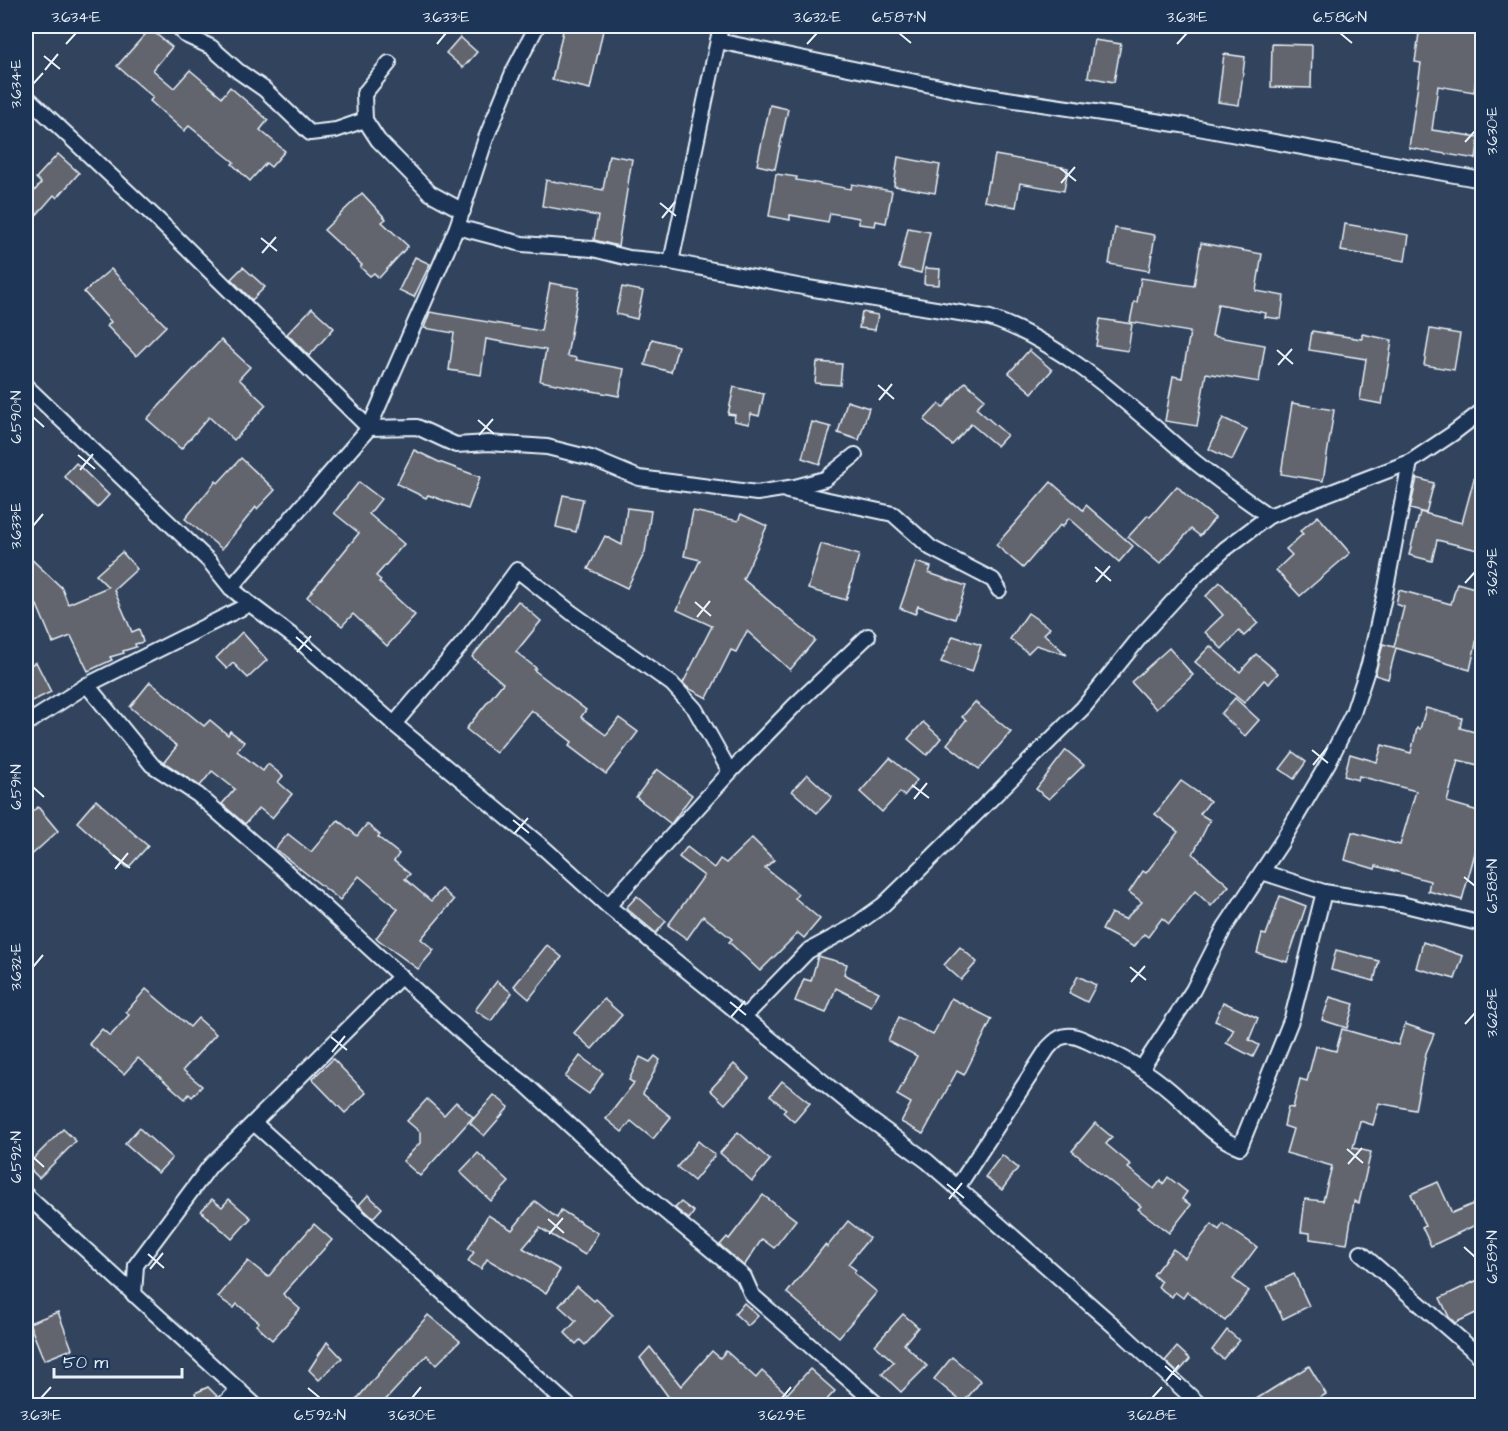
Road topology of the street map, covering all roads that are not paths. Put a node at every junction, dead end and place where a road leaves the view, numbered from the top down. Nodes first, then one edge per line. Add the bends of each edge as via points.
1 (177, 26) edge
2 (537, 26) edge
3 (721, 26) edge
4 (718, 41) junction
5 (389, 63) dead end
6 (26, 96) edge
7 (365, 120) junction
8 (1482, 180) edge
9 (463, 211) junction
10 (457, 228) junction
11 (672, 262) junction
12 (26, 386) edge
13 (1482, 411) edge
14 (369, 428) junction
15 (855, 454) dead end
16 (1410, 462) junction
17 (779, 489) junction
18 (1269, 516) junction
19 (231, 588) junction
20 (999, 590) dead end
21 (250, 604) junction
22 (868, 636) dead end
23 (87, 685) junction
24 (26, 724) edge
25 (394, 724) junction
26 (730, 772) junction
27 (1262, 872) junction
28 (1324, 892) junction
29 (609, 906) junction
30 (1482, 924) edge
31 (401, 976) junction
32 (744, 1017) junction
33 (1142, 1068) junction
34 (254, 1123) junction
35 (957, 1188) junction
36 (26, 1195) edge
37 (1361, 1253) dead end
38 (134, 1295) junction
39 (1482, 1358) edge
40 (238, 1389) junction
41 (222, 1406) edge
42 (256, 1406) edge
43 (569, 1406) edge
44 (879, 1406) edge
45 (1201, 1406) edge

1 - 7 street via 264,89 310,133 336,130
2 - 9 street via 490,128
3 - 4 street
4 - 8 street via 974,94 1182,124
4 - 11 street
5 - 7 street via 364,94
6 - 14 street
7 - 9 street via 430,193
9 - 10 street
10 - 11 street via 522,244 593,249 629,258
10 - 14 street
11 - 18 street via 1008,324 1075,364 1205,470
12 - 19 street via 210,562
13 - 16 street
14 - 17 street via 417,428 456,445 547,447 591,458 639,478 757,493
14 - 19 street
15 - 17 street via 825,478
16 - 18 street
16 - 27 street via 1369,664 1353,713 1328,763
17 - 20 street via 893,514 931,548 993,580
18 - 32 street via 1196,576 1083,708 883,905 808,951
19 - 21 street
21 - 23 street
21 - 25 street via 303,644
22 - 26 street
23 - 24 street
23 - 31 street via 152,765 198,795
25 - 26 street via 468,637 517,570 672,684 695,709
25 - 29 street
26 - 29 street
27 - 28 street
27 - 33 street via 1225,927 1178,1015
28 - 30 street via 1401,904
28 - 33 street via 1292,1018 1240,1147 1211,1132
29 - 32 street
31 - 34 street
31 - 44 street via 649,1198 744,1277 752,1295
32 - 35 street
33 - 35 street via 1073,1036 1062,1037 1048,1048
34 - 38 street via 210,1166 136,1265
34 - 43 street
35 - 45 street
36 - 38 street
37 - 39 street
38 - 40 street
40 - 41 street
40 - 42 street

